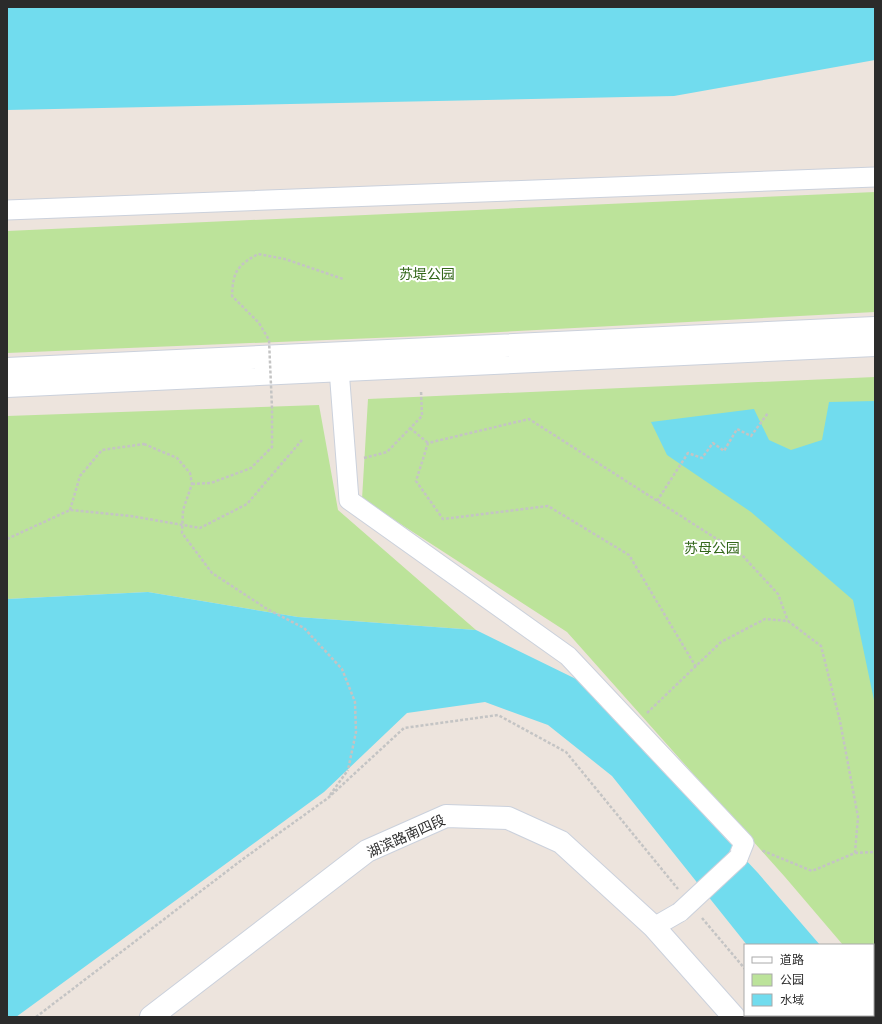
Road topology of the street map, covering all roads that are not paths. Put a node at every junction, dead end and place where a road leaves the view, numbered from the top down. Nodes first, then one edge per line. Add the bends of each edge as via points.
1 (875, 177) edge
2 (7, 210) edge
3 (875, 328) edge
4 (875, 345) edge
5 (339, 362) junction
6 (7, 369) edge
7 (7, 386) edge
8 (654, 927) junction
9 (151, 1017) edge
10 (734, 1017) edge

1 - 2 street
3 - 5 main road
4 - 5 main road
5 - 6 main road
5 - 7 main road
5 - 8 street, bridge via 349,500 568,656 634,726 741,851 689,912
8 - 9 main road, 湖滨路南四段 via 561,842 508,818 446,816 367,851
8 - 10 main road, 湖滨路南四段

